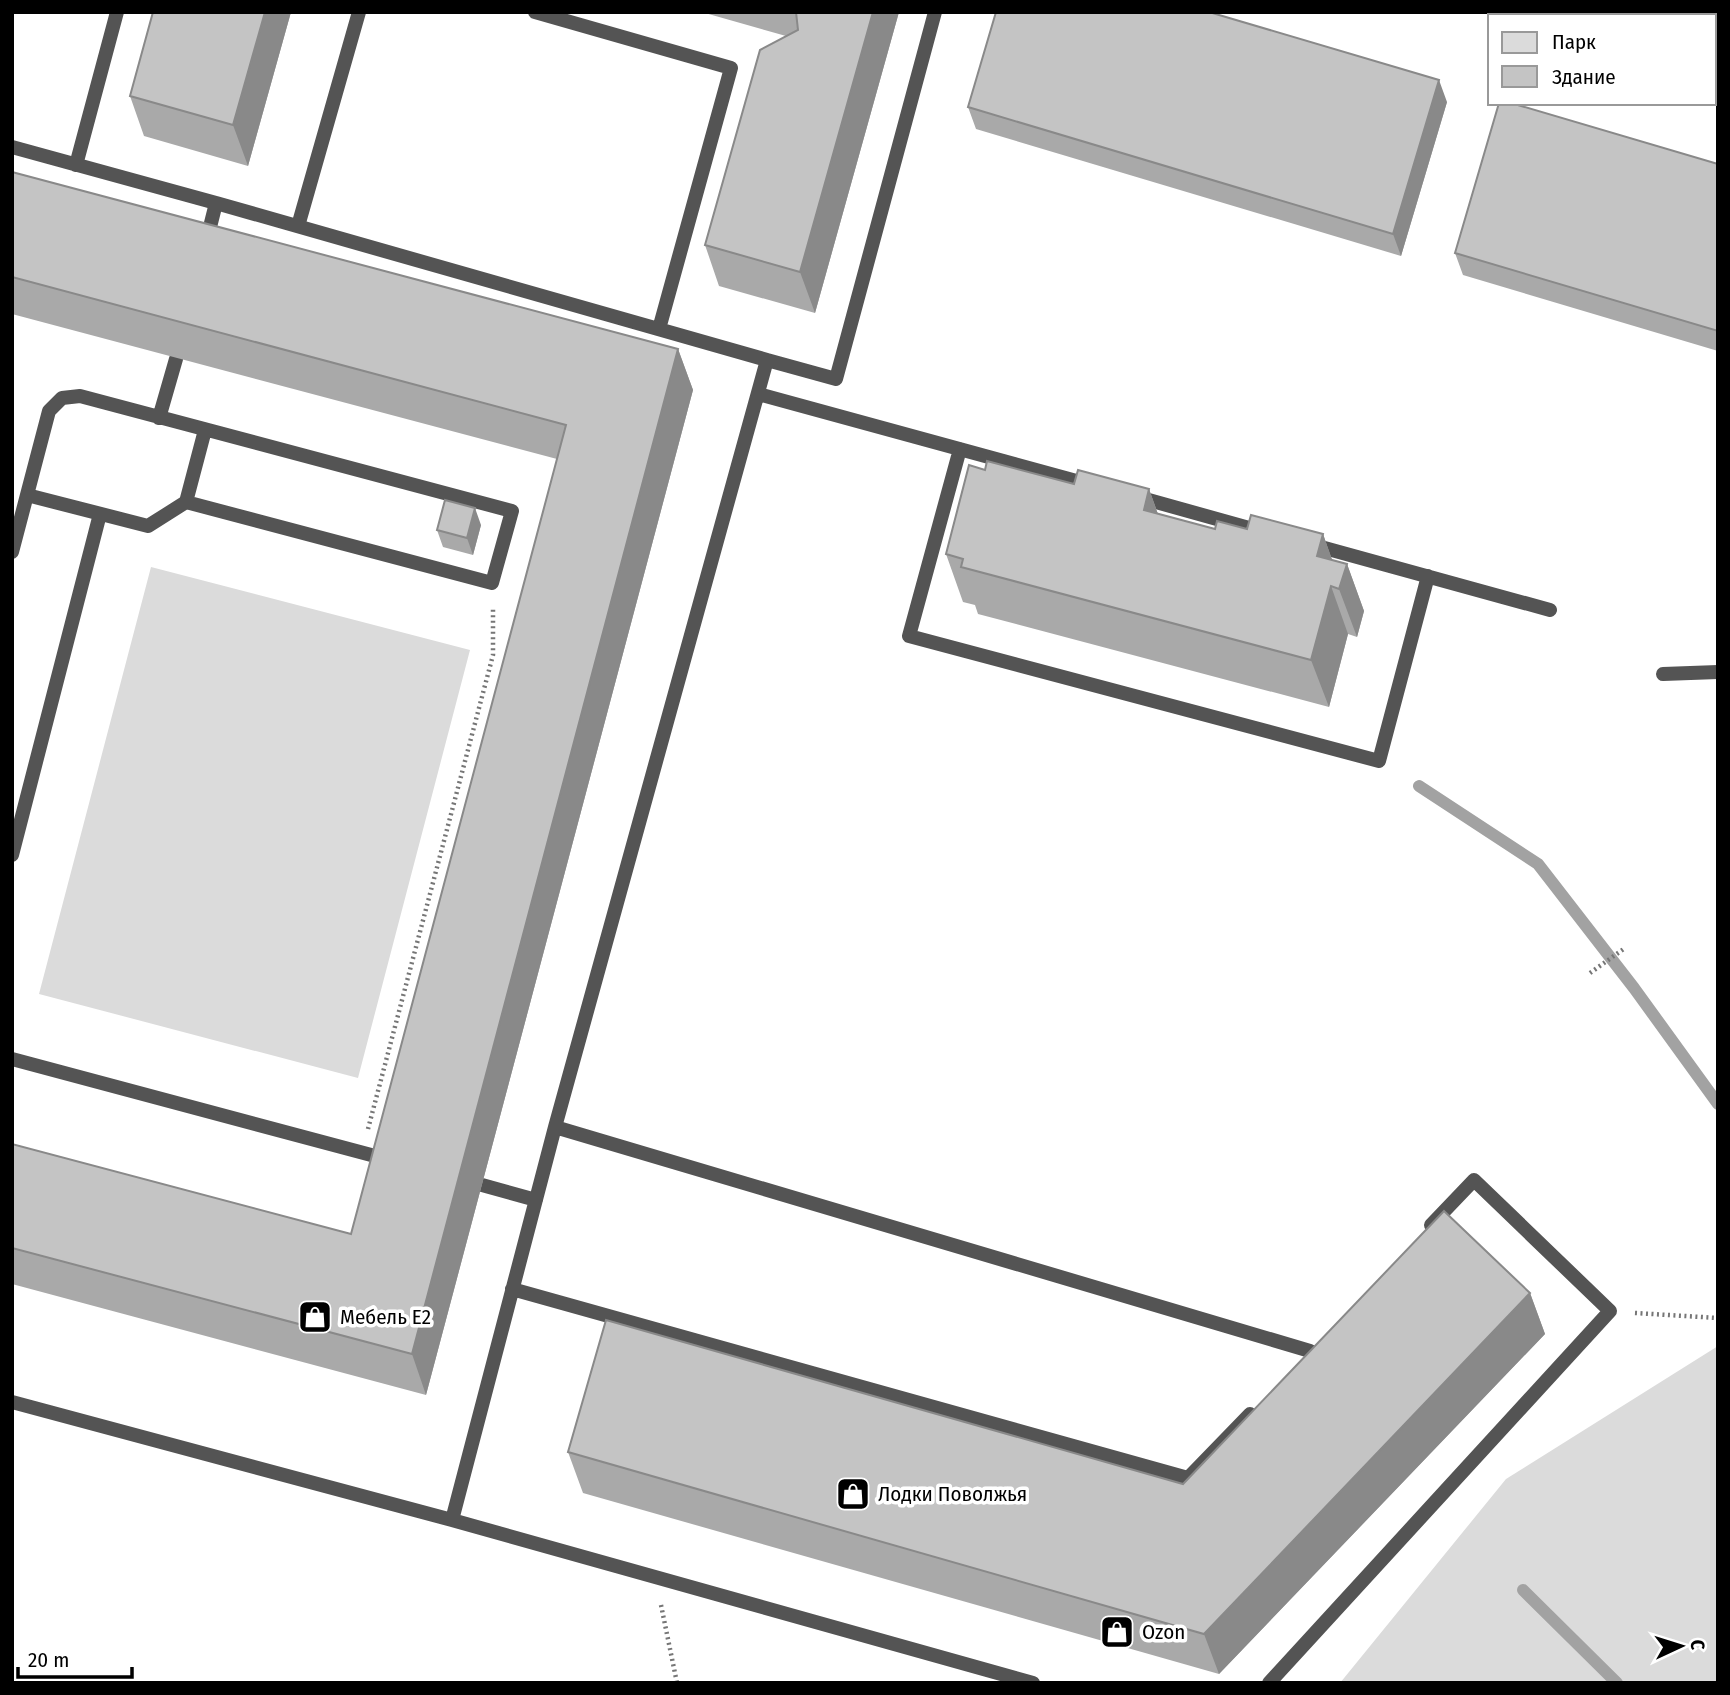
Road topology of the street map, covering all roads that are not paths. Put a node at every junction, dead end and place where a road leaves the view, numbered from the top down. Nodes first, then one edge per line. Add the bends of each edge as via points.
1 (117, 12) edge
2 (359, 12) edge
3 (535, 12) edge
4 (935, 12) edge
5 (583, 19) edge
6 (12, 147) edge
7 (76, 165) junction
8 (216, 203) junction
9 (298, 226) junction
10 (202, 258) edge
11 (659, 329) junction
12 (176, 359) edge
13 (767, 359) junction
14 (758, 394) junction
15 (159, 418) junction
16 (205, 430) junction
17 (960, 449) junction
18 (27, 495) junction
19 (186, 502) junction
20 (100, 514) junction
21 (12, 552) edge
22 (1428, 576) junction
23 (1550, 610) dead end
24 (1718, 672) edge
25 (1663, 674) dead end
26 (12, 855) edge
27 (12, 1059) edge
28 (555, 1127) junction
29 (395, 1161) edge
30 (482, 1185) dead end
31 (536, 1200) junction
32 (1416, 1240) edge
33 (512, 1289) junction
34 (1310, 1351) edge
35 (1263, 1400) edge
36 (12, 1402) edge
37 (452, 1520) junction
38 (1033, 1683) edge
39 (1269, 1683) edge

1 - 7 lane
2 - 9 lane
3 - 5 lane
4 - 13 lane via 836,379
5 - 11 lane via 731,68
6 - 7 lane
7 - 8 lane
8 - 9 lane
8 - 10 lane
9 - 11 lane
11 - 13 lane
12 - 15 lane
13 - 14 lane
14 - 17 lane
14 - 28 lane
15 - 16 lane
15 - 18 lane via 80,396 62,398 49,411
16 - 19 lane
16 - 19 lane via 512,511 492,583
17 - 22 lane
17 - 22 lane via 909,636 1379,761
18 - 20 lane
18 - 21 lane
19 - 20 lane via 148,526
20 - 26 lane
22 - 23 lane
24 - 25 lane
27 - 29 lane
28 - 31 lane
28 - 34 lane
30 - 31 lane
31 - 33 lane
32 - 39 lane via 1474,1180 1609,1311
33 - 35 lane via 1188,1478
33 - 37 lane
36 - 37 lane
37 - 38 lane

